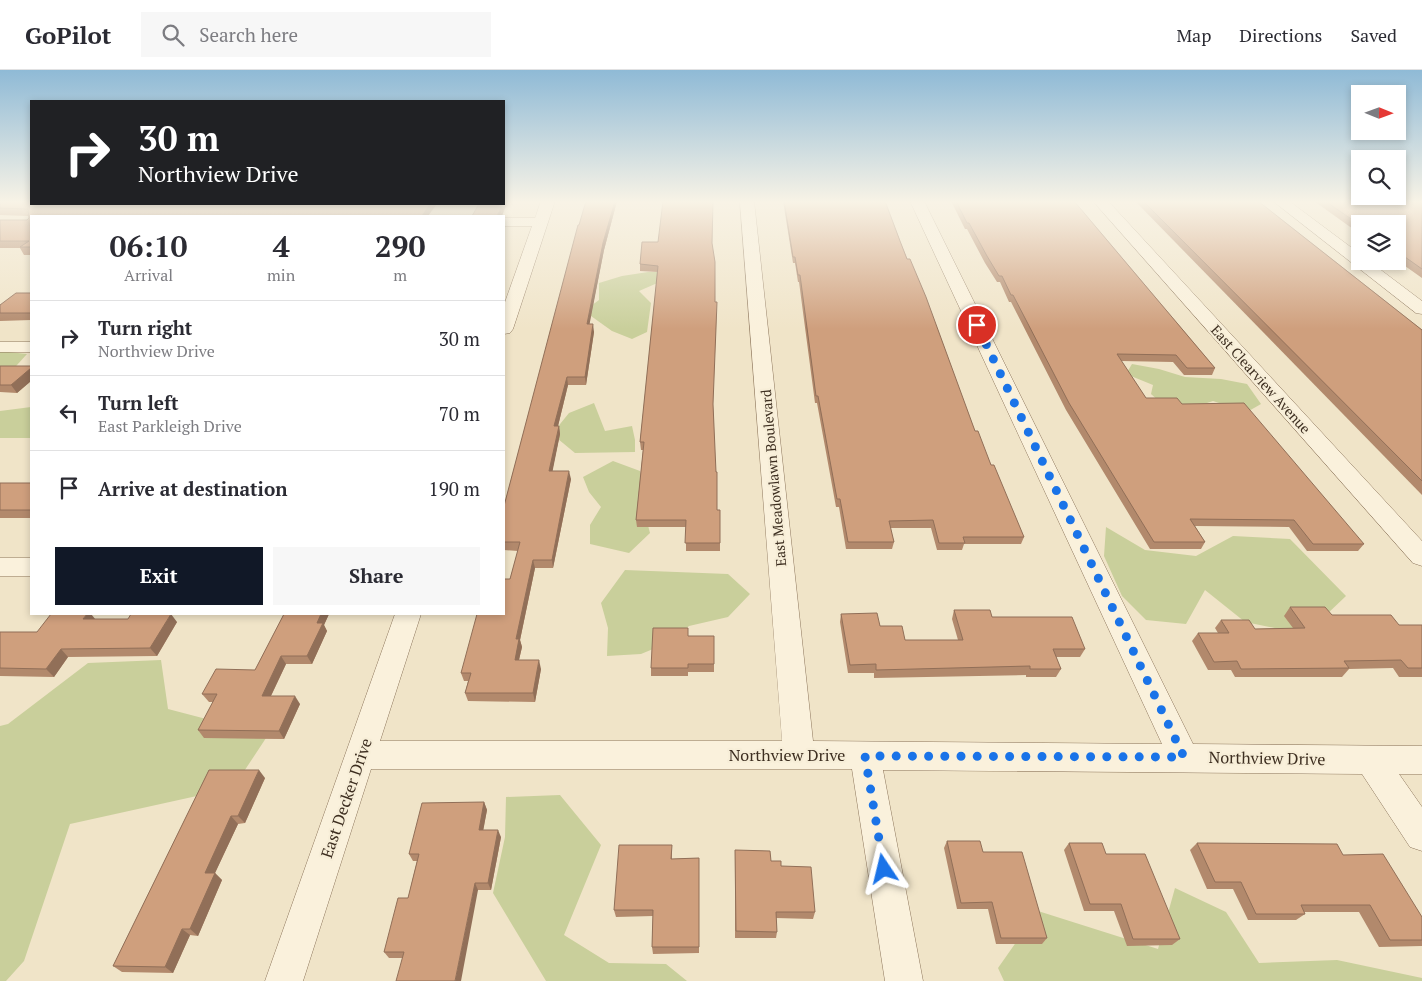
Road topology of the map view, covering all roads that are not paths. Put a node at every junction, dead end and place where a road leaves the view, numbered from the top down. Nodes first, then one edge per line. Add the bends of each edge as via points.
1 (534, 244) edge
2 (751, 244) edge
3 (937, 244) edge
4 (1138, 244) edge
5 (1336, 244) edge
6 (1422, 309) edge
7 (505, 326) edge
8 (0, 347) edge
9 (30, 347) edge
10 (1422, 557) edge
11 (0, 567) edge
12 (30, 567) edge
13 (408, 615) edge
14 (361, 755) junction
15 (799, 755) junction
16 (865, 756) junction
17 (1184, 757) junction
18 (1371, 760) junction
19 (1422, 760) edge
20 (1422, 835) edge
21 (284, 981) edge
22 (904, 981) edge

1 - 7 street
2 - 15 street, East Meadowlawn Boulevard
3 - 17 street
4 - 10 street, East Clearview Avenue
5 - 6 street
8 - 9 street
11 - 12 street
13 - 14 street, East Decker Drive
14 - 15 street, Northview Drive
14 - 21 street, East Decker Drive
15 - 16 street, Northview Drive
16 - 17 street, Northview Drive
16 - 22 street
17 - 18 street, Northview Drive
18 - 19 street, Northview Drive
18 - 20 street

